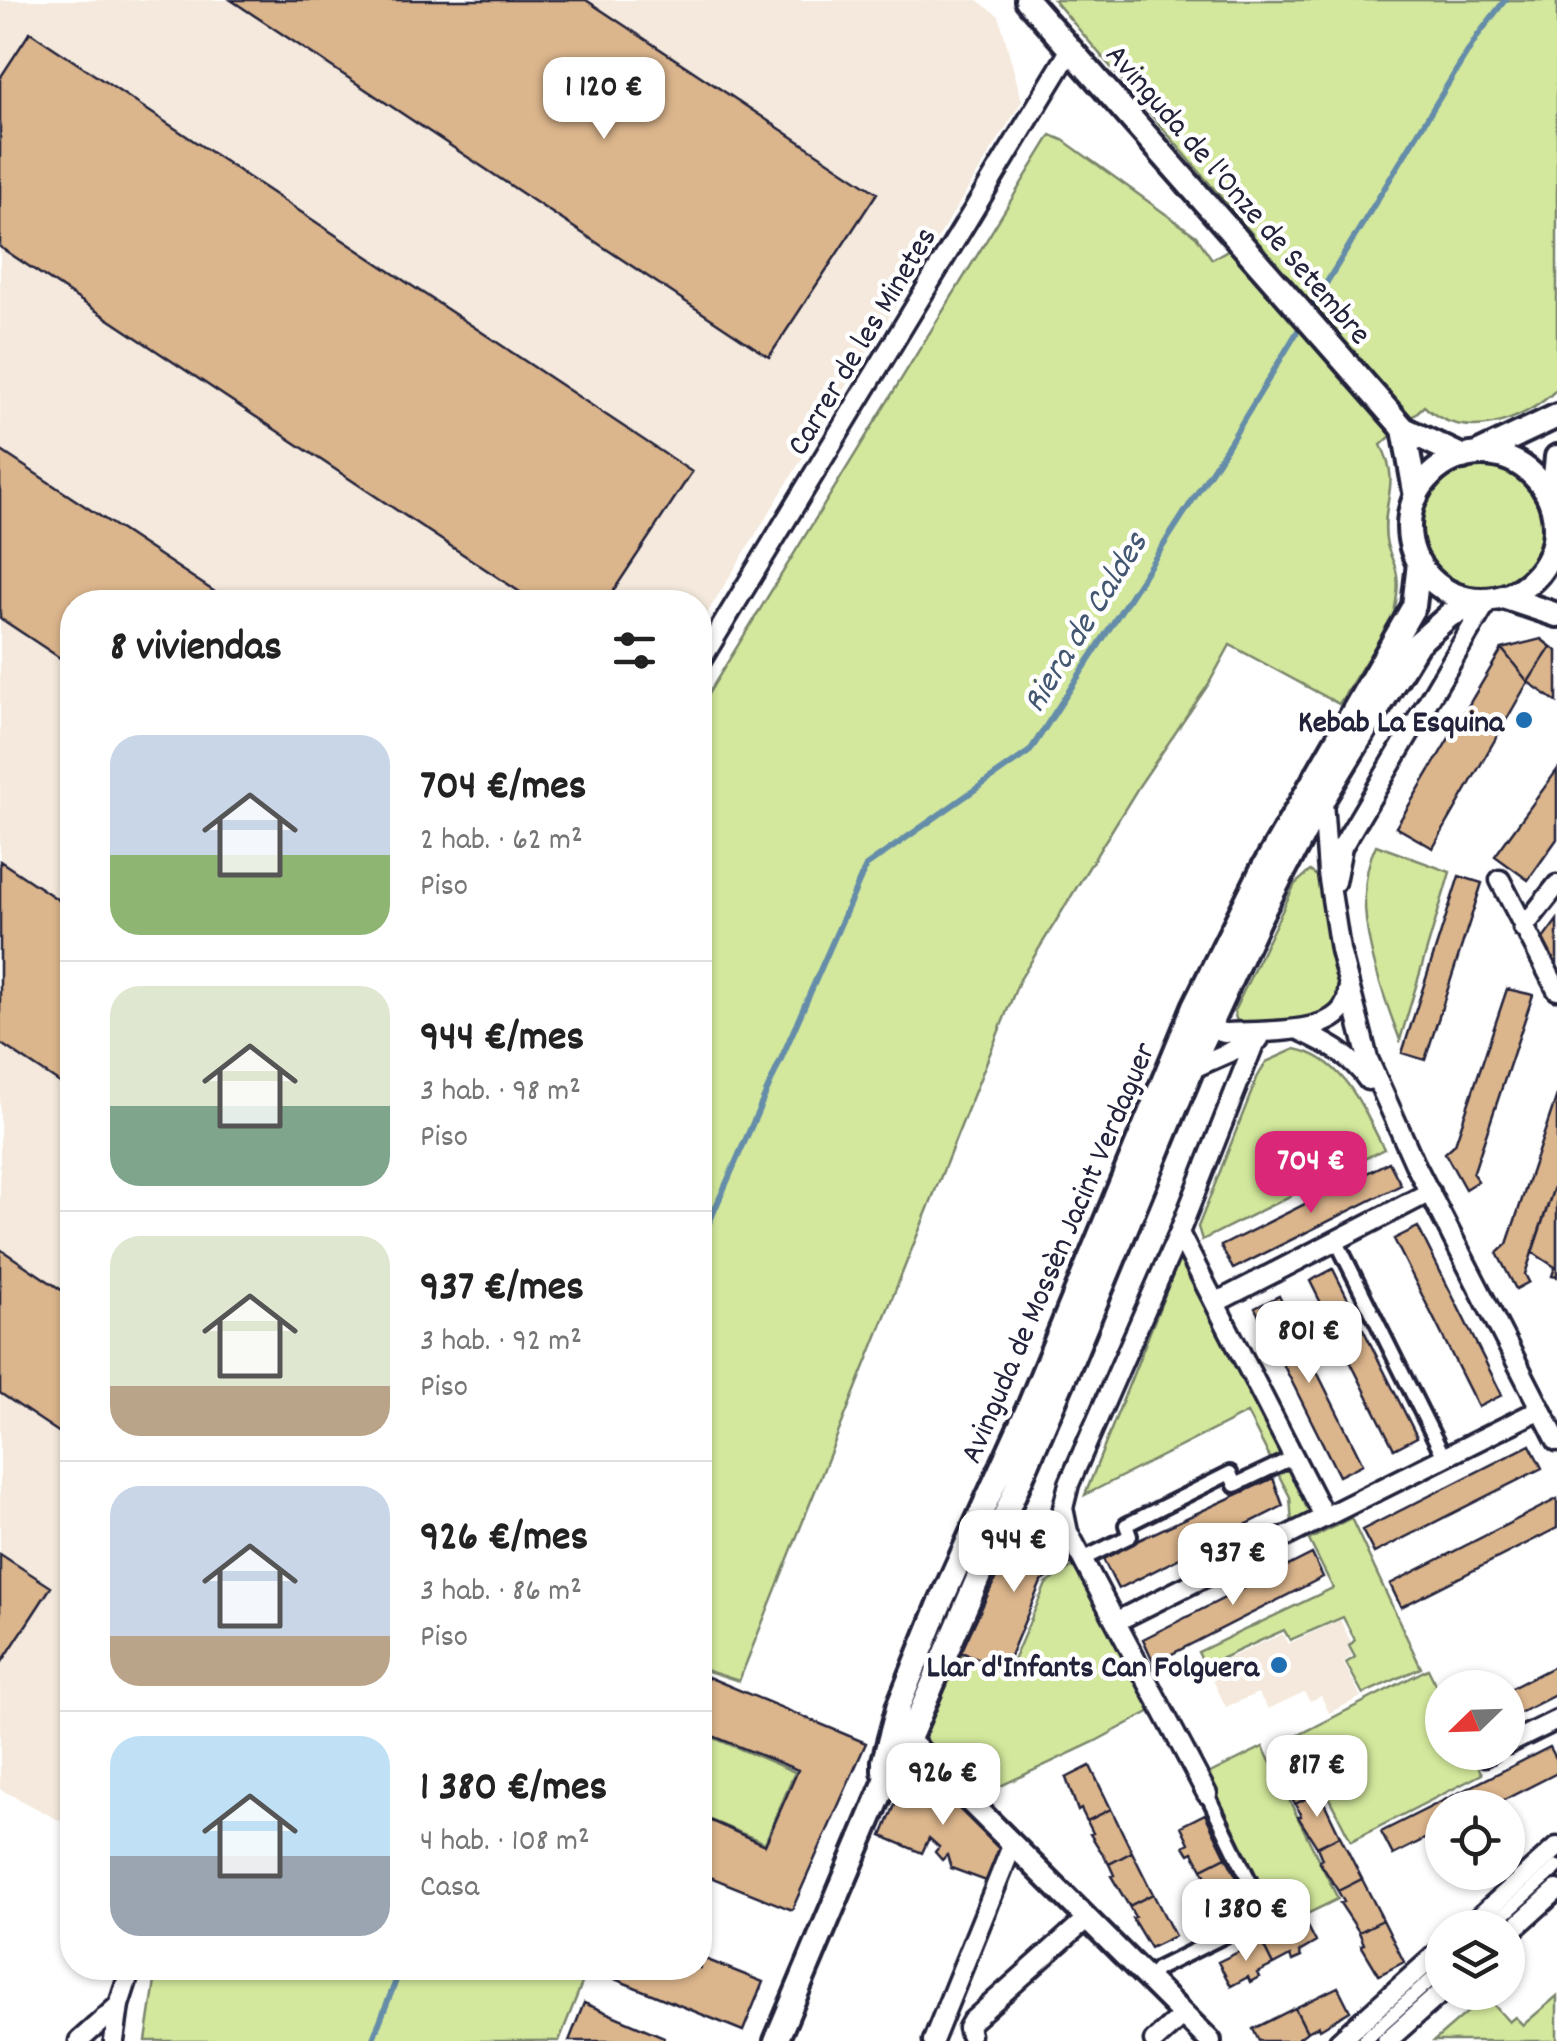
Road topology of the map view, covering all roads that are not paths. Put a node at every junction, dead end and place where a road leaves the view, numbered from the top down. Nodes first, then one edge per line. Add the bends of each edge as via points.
1 (1027, 0) edge
2 (1071, 49) junction
3 (1557, 416) edge
4 (1404, 429) junction
5 (1469, 455) junction
6 (1557, 457) edge
7 (1416, 496) junction
8 (1552, 505) junction
9 (1555, 552) edge
10 (1419, 563) junction
11 (1495, 599) junction
12 (1557, 615) edge
13 (712, 642) edge
14 (1319, 807) junction
15 (1261, 872) junction
16 (1500, 880) dead end
17 (1557, 885) edge
18 (1334, 908) junction
19 (1236, 917) junction
20 (1523, 928) junction
21 (1348, 987) junction
22 (1557, 990) edge
23 (1212, 1026) junction
24 (1290, 1029) junction
25 (1255, 1041) junction
26 (1191, 1069) junction
27 (1387, 1106) junction
28 (1430, 1192) junction
29 (1179, 1234) junction
30 (1336, 1240) junction
31 (1215, 1303) junction
32 (1541, 1409) junction
33 (1557, 1441) edge
34 (1294, 1456) junction
35 (1444, 1457) junction
36 (1324, 1516) junction
37 (1083, 1559) junction
38 (1117, 1622) junction
39 (1556, 1722) edge
40 (1525, 1736) edge
41 (908, 1740) junction
42 (885, 1782) junction
43 (1207, 1794) joint
44 (1012, 1846) junction
45 (1557, 1847) edge
46 (1557, 1867) edge
47 (1557, 1890) edge
48 (1486, 1910) edge
49 (1510, 1910) edge
50 (1525, 1919) edge
51 (1085, 1920) junction
52 (1425, 1964) edge
53 (127, 1980) edge
54 (1147, 1980) junction
55 (1425, 1985) edge
56 (119, 2005) junction
57 (1425, 2007) edge
58 (1183, 2015) junction
59 (972, 2038) edge
60 (79, 2041) edge
61 (114, 2041) edge
62 (776, 2041) edge
63 (933, 2041) edge
64 (946, 2041) edge
65 (1154, 2041) edge
66 (1210, 2041) edge
67 (1340, 2041) edge
68 (1363, 2041) edge
69 (1387, 2041) edge

1 - 2 main road, Avinguda de l'Onze de Setembre
2 - 4 main road, Avinguda de l'Onze de Setembre
2 - 13 street, Carrer de les Minetes
3 - 5 main road
4 - 5 main road, Avinguda de l'Onze de Setembre
4 - 7 main road
5 - 7 main road via 1430,476
5 - 8 main road via 1514,462 1530,472
6 - 8 main road
7 - 10 main road via 1409,523
8 - 9 main road
9 - 11 main road via 1529,584
10 - 11 main road via 1448,592
10 - 15 main road, Avinguda de Mossèn Jacint Verdaguer via 1408,619
11 - 12 main road
11 - 14 main road, Avinguda de Mossèn Jacint Verdaguer via 1450,615 1418,643
11 - 18 street via 1342,846
14 - 15 street, Avinguda de Mossèn Jacint Verdaguer via 1276,864
14 - 18 street
14 - 23 main road, Avinguda de Mossèn Jacint Verdaguer via 1259,918
15 - 19 main road, Avinguda de Mossèn Jacint Verdaguer
16 - 20 street
17 - 20 street
18 - 21 street
19 - 23 street, Avinguda de Mossèn Jacint Verdaguer via 1234,943 1208,1010
19 - 42 main road, Avinguda de Mossèn Jacint Verdaguer via 939,1606 899,1705
20 - 22 street
21 - 24 street, Avinguda de Mossèn Jacint Verdaguer via 1348,1001 1336,1018
21 - 27 street
23 - 24 street via 1224,1033
23 - 26 main road, Avinguda de Mossèn Jacint Verdaguer
24 - 25 street, Avinguda de Mossèn Jacint Verdaguer
24 - 27 street via 1356,1063
25 - 26 street, Avinguda de Mossèn Jacint Verdaguer
25 - 29 street
26 - 41 main road, Avinguda de Mossèn Jacint Verdaguer
27 - 28 street
28 - 30 street
28 - 32 street
29 - 31 street
29 - 37 street via 1069,1484 1063,1508
30 - 31 street
30 - 35 street
31 - 34 street
32 - 33 street
32 - 35 street
34 - 36 street
34 - 37 street via 1235,1484 1230,1473 1126,1526 1130,1536
35 - 36 street
36 - 38 street
37 - 38 street
38 - 43 street
39 - 40 street
41 - 42 main road, Avinguda de Mossèn Jacint Verdaguer
41 - 44 street
42 - 62 main road, Avinguda de Mossèn Jacint Verdaguer
43 - 54 street via 1266,1915
44 - 51 street
44 - 63 street
45 - 48 street
46 - 49 street
47 - 50 street
51 - 54 street
51 - 59 street via 972,2022
52 - 67 street
53 - 56 street
54 - 58 street
55 - 68 street
56 - 60 street
56 - 61 street
57 - 69 street
58 - 65 street
58 - 66 street
59 - 64 street via 959,2034

